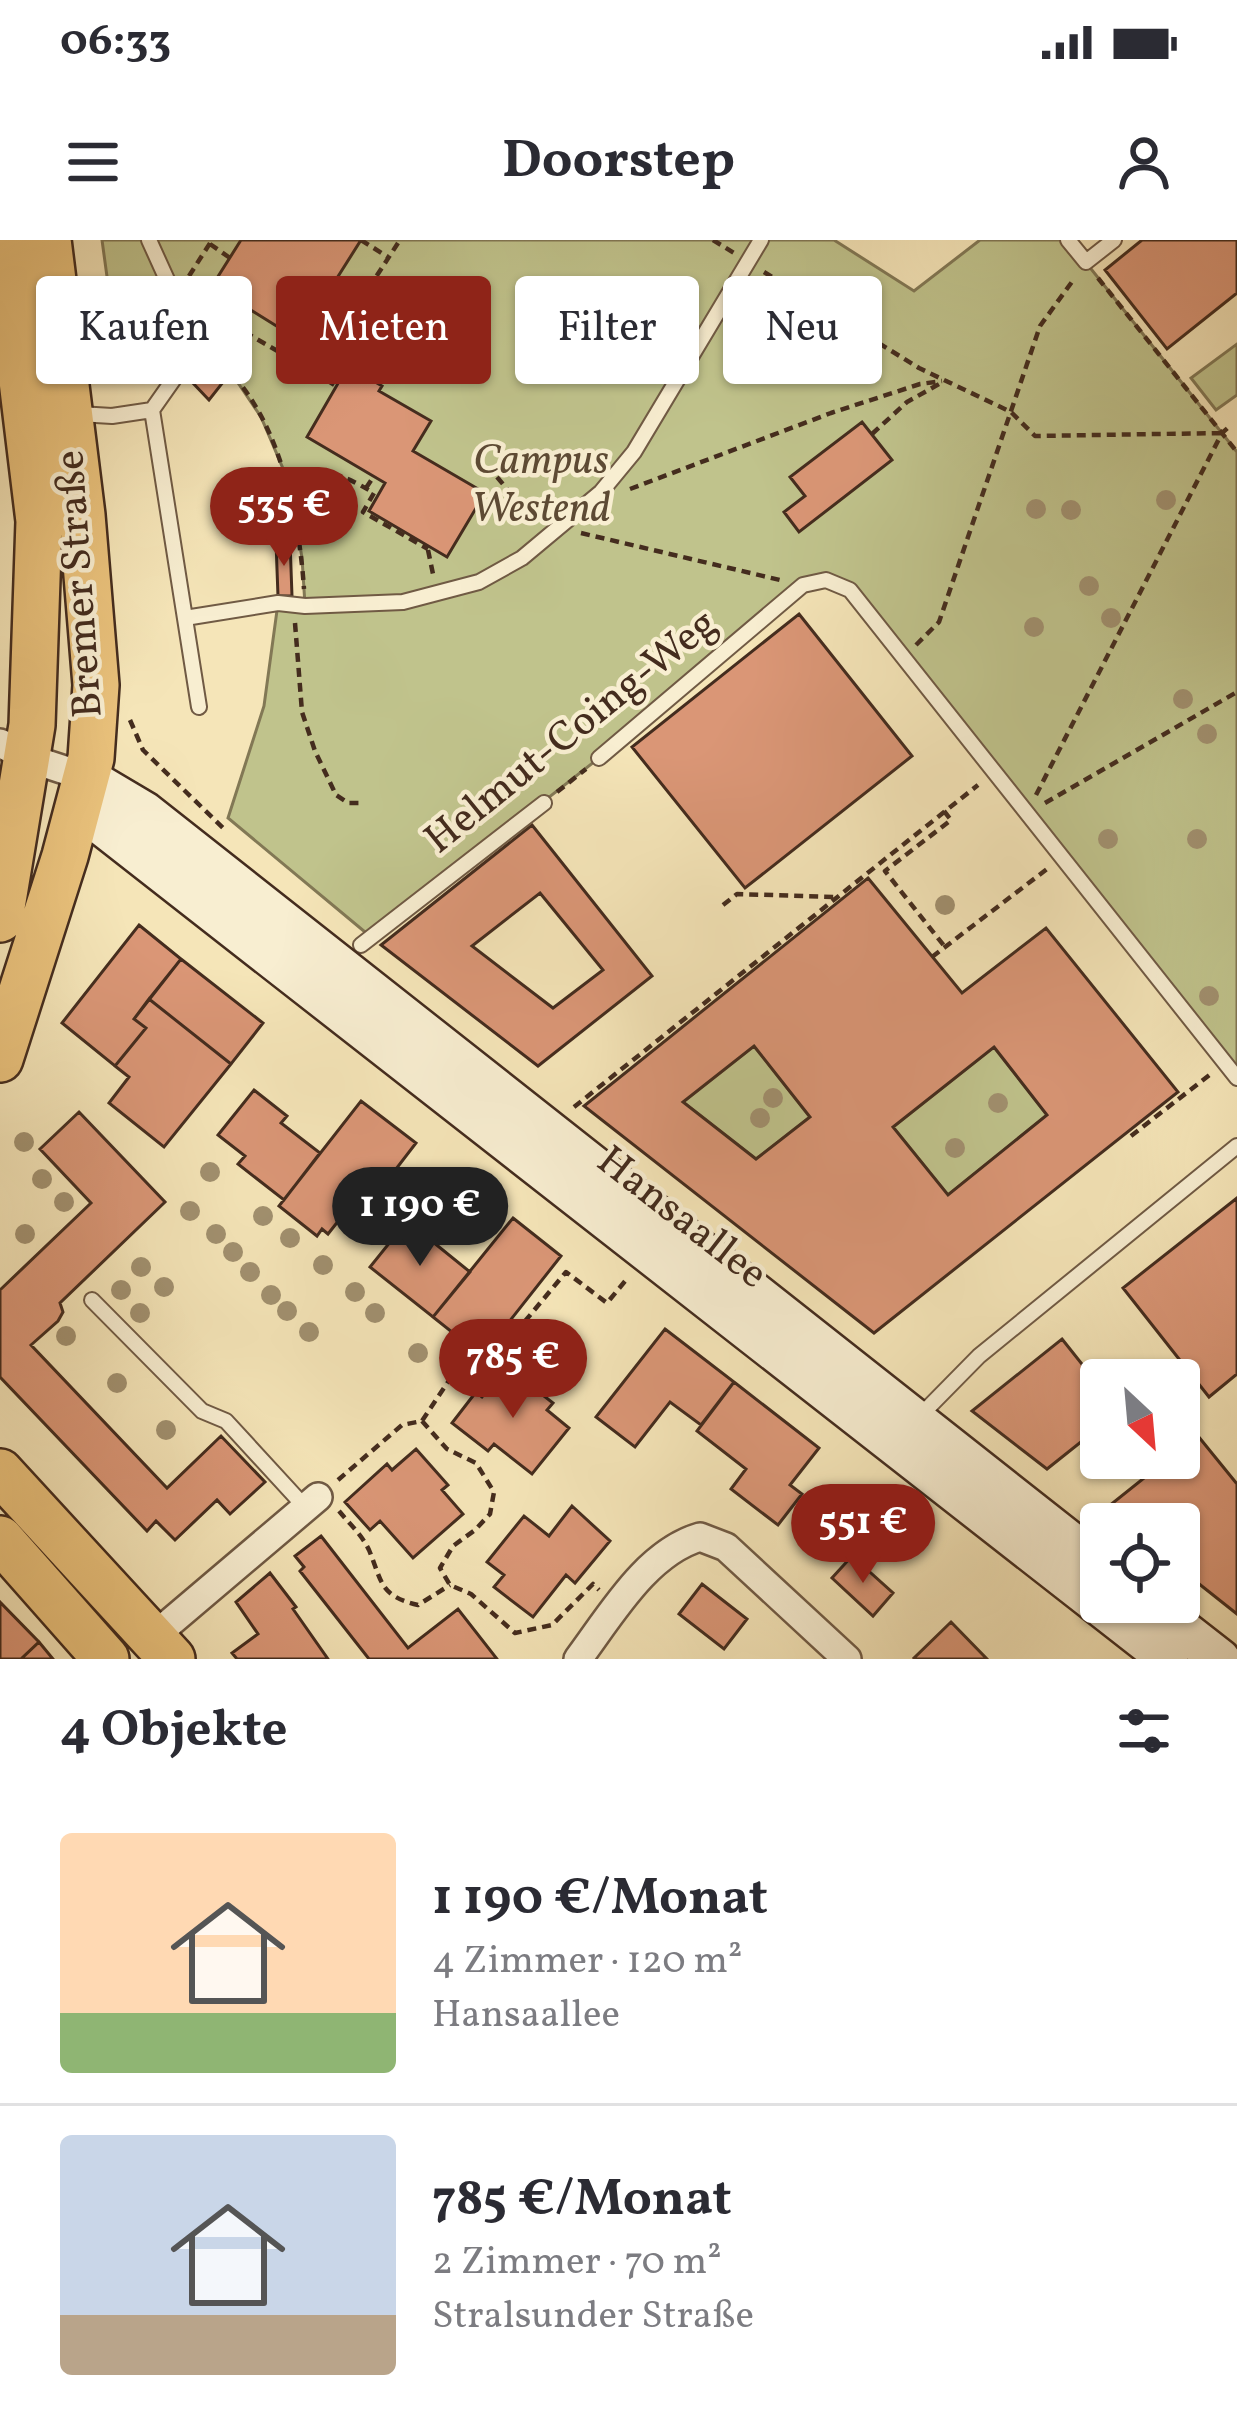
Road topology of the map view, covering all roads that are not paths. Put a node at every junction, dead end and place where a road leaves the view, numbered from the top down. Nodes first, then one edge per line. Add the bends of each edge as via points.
1 (5, 240) edge
2 (48, 240) edge
3 (149, 240) edge
4 (761, 240) edge
5 (1068, 240) edge
6 (1114, 240) edge
7 (152, 410) junction
8 (68, 413) junction
9 (185, 618) junction
10 (199, 707) dead end
11 (14, 750) edge
12 (599, 758) road end
13 (81, 792) junction
14 (544, 802) road end
15 (0, 919) edge
16 (361, 945) dead end
17 (0, 1059) edge
18 (1237, 1078) edge
19 (1237, 1146) edge
20 (92, 1300) dead end
21 (904, 1433) junction
22 (4, 1473) edge
23 (316, 1499) joint
24 (0, 1540) edge
25 (1080, 1552) edge
26 (1174, 1623) edge
27 (163, 1648) edge
28 (106, 1659) edge
29 (578, 1659) edge
30 (847, 1659) edge
31 (1168, 1659) edge
32 (1220, 1659) edge

1 - 11 main road, Bremer Straße via 39,521 37,656
2 - 8 main road, Bremer Straße
3 - 7 lane via 194,339
4 - 9 lane via 634,452 554,533 479,582 403,602 278,603
5 - 6 lane via 1086,262
7 - 8 lane
7 - 9 lane
8 - 13 main road, Bremer Straße via 96,686
9 - 10 lane
11 - 13 street, Hansaallee
11 - 15 main road, Bremer Straße
12 - 18 lane, Helmut-Coing-Weg via 803,585 826,580 850,590
13 - 17 main road, Bremer Straße
13 - 21 main road, Hansaallee
14 - 16 lane, Helmut-Coing-Weg
19 - 21 lane via 968,1366
20 - 23 lane via 202,1411 226,1421
21 - 25 main road, Hansaallee
21 - 31 main road, Hansaallee
22 - 27 main road
23 - 27 street
24 - 28 main road
26 - 32 main road
29 - 30 street via 669,1549 700,1537 725,1547

